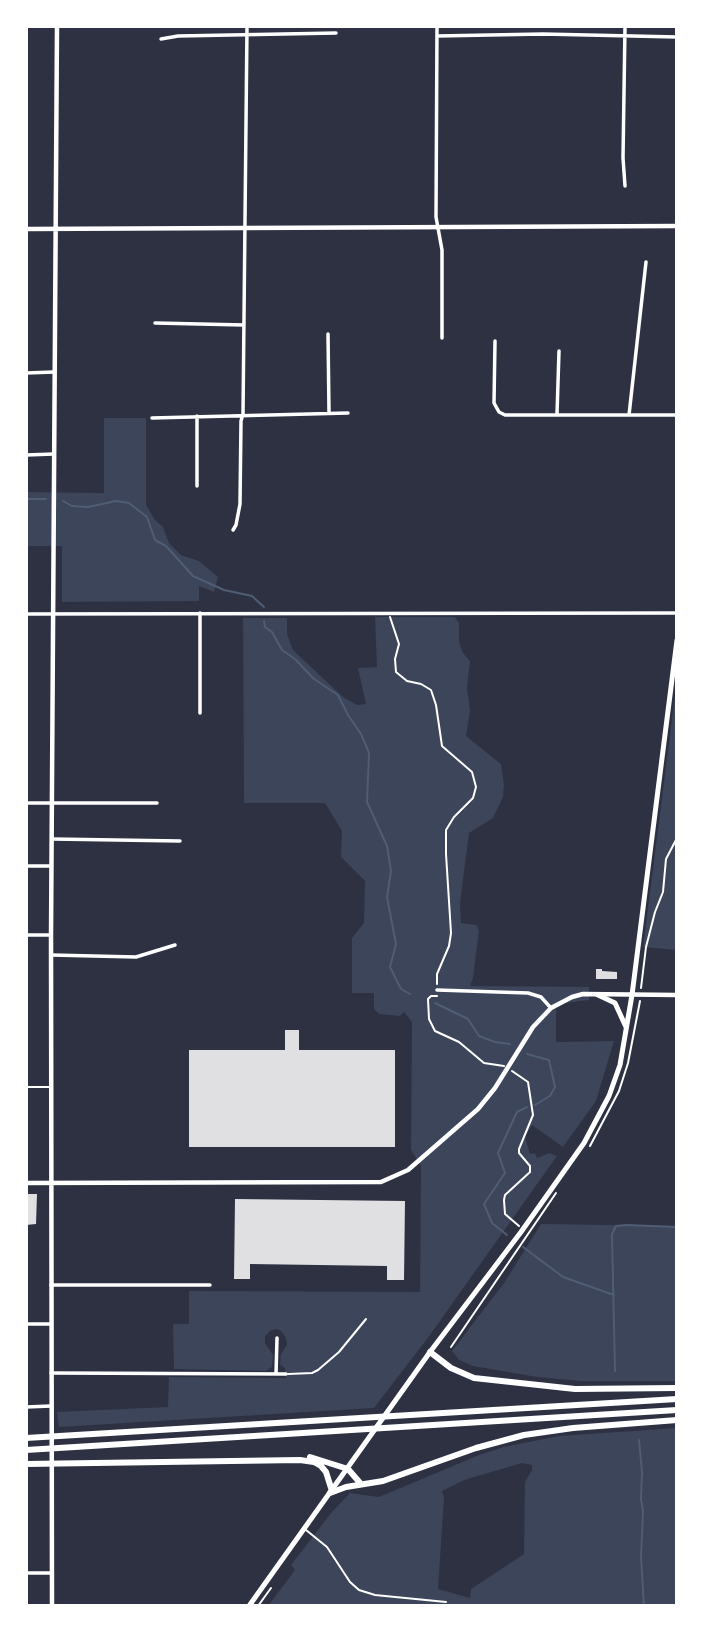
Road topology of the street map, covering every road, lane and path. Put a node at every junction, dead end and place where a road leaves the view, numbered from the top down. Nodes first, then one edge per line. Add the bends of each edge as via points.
1 (57, 26) edge
2 (247, 26) edge
3 (437, 26) edge
4 (625, 26) edge
5 (336, 33) dead end
6 (246, 35) junction
7 (437, 36) junction
8 (625, 36) junction
9 (677, 37) edge
10 (161, 39) dead end
11 (625, 186) dead end
12 (677, 226) edge
13 (437, 227) junction
14 (55, 228) junction
15 (244, 228) junction
16 (26, 229) edge
17 (646, 262) dead end
18 (155, 323) dead end
19 (244, 325) junction
20 (328, 334) dead end
21 (442, 338) dead end
22 (495, 341) dead end
23 (559, 351) dead end
24 (54, 372) junction
25 (26, 373) edge
26 (329, 413) junction
27 (348, 413) dead end
28 (243, 414) junction
29 (557, 414) junction
30 (629, 415) junction
31 (677, 415) edge
32 (197, 416) junction
33 (152, 418) dead end
34 (54, 454) junction
35 (26, 455) edge
36 (197, 486) dead end
37 (233, 530) dead end
38 (389, 612) junction
39 (200, 613) junction
40 (677, 613) edge
41 (26, 614) edge
42 (53, 614) junction
43 (677, 640) edge
44 (200, 713) dead end
45 (677, 740) edge
46 (677, 779) edge
47 (26, 803) edge
48 (52, 803) junction
49 (157, 803) dead end
50 (677, 838) edge
51 (52, 839) junction
52 (180, 841) dead end
53 (26, 866) edge
54 (51, 866) junction
55 (26, 935) edge
56 (51, 935) junction
57 (175, 944) dead end
58 (51, 955) junction
59 (641, 984) dead end
60 (437, 991) junction
61 (598, 995) junction
62 (632, 995) junction
63 (677, 995) edge
64 (551, 1008) junction
65 (626, 1029) junction
66 (507, 1068) junction
67 (26, 1087) edge
68 (51, 1087) junction
69 (26, 1183) edge
70 (52, 1183) junction
71 (523, 1228) junction
72 (51, 1285) junction
73 (210, 1285) dead end
74 (366, 1319) dead end
75 (26, 1324) edge
76 (51, 1324) junction
77 (278, 1338) dead end
78 (430, 1352) junction
79 (51, 1373) junction
80 (276, 1374) junction
81 (286, 1374) joint
82 (677, 1388) edge
83 (677, 1399) edge
84 (51, 1406) junction
85 (26, 1407) edge
86 (677, 1410) edge
87 (677, 1420) edge
88 (26, 1438) edge
89 (26, 1450) edge
90 (266, 1460) junction
91 (26, 1464) edge
92 (348, 1469) junction
93 (361, 1484) junction
94 (331, 1492) junction
95 (305, 1529) junction
96 (26, 1573) edge
97 (52, 1573) junction
98 (271, 1588) dead end
99 (446, 1602) dead end
100 (52, 1606) edge
101 (249, 1606) edge
102 (258, 1606) edge

1 - 14 street
2 - 6 street
3 - 7 street
4 - 8 street
5 - 6 street
6 - 10 street
6 - 15 street
7 - 8 street
7 - 13 street
8 - 9 street
8 - 11 street
12 - 13 street
13 - 15 street
13 - 21 street via 442,250
14 - 15 street
14 - 16 street
14 - 24 street
15 - 19 street
17 - 30 street
18 - 19 street
19 - 28 street
20 - 26 street
22 - 29 street via 494,403 499,412 517,417
23 - 29 street
24 - 25 street
24 - 34 street
26 - 27 street
26 - 28 street
28 - 32 street
28 - 37 street via 240,503
29 - 30 street
30 - 31 street
32 - 33 street
32 - 36 street
34 - 35 street
34 - 42 street
38 - 39 street
38 - 40 street
38 - 60 path via 399,644 396,672 431,690 442,746 472,772 475,787 473,798 446,830 451,933 437,974
39 - 42 street
39 - 44 street
41 - 42 street
42 - 48 street
43 - 62 main road
45 - 46 path
47 - 48 street
48 - 49 street
48 - 51 street
50 - 59 path via 666,859 663,892 654,912
51 - 52 street
51 - 54 street
53 - 54 street
54 - 56 street
55 - 56 street
56 - 58 street
57 - 58 street via 136,957
58 - 68 street
60 - 64 street via 528,993 541,997
60 - 66 path via 428,999 435,1031 459,1042 484,1063
61 - 62 street
61 - 64 street via 572,997
61 - 65 main road via 615,1003
62 - 63 street
62 - 65 main road
64 - 66 street
65 - 71 main road via 610,1096 584,1143
66 - 70 street via 478,1109 408,1170 381,1182
66 - 71 path via 528,1082 533,1115 519,1149 530,1172 504,1200 505,1214
67 - 68 lane
68 - 70 street
69 - 70 street
70 - 72 street
71 - 78 main road
72 - 73 street
72 - 76 street
74 - 81 lane via 318,1370
75 - 76 street
76 - 79 street
77 - 80 street
78 - 82 highway via 474,1378 575,1389
78 - 92 main road
79 - 80 street
79 - 84 street
80 - 81 street
83 - 88 highway
84 - 85 street
84 - 97 street
86 - 89 highway
87 - 93 highway via 524,1435 383,1482
90 - 91 highway
90 - 92 highway via 308,1457
90 - 94 highway via 314,1462 326,1472
92 - 93 highway
92 - 94 main road
93 - 94 highway
94 - 95 main road
95 - 99 lane via 323,1542 359,1590
95 - 101 main road
96 - 97 street
97 - 100 street
98 - 102 path

